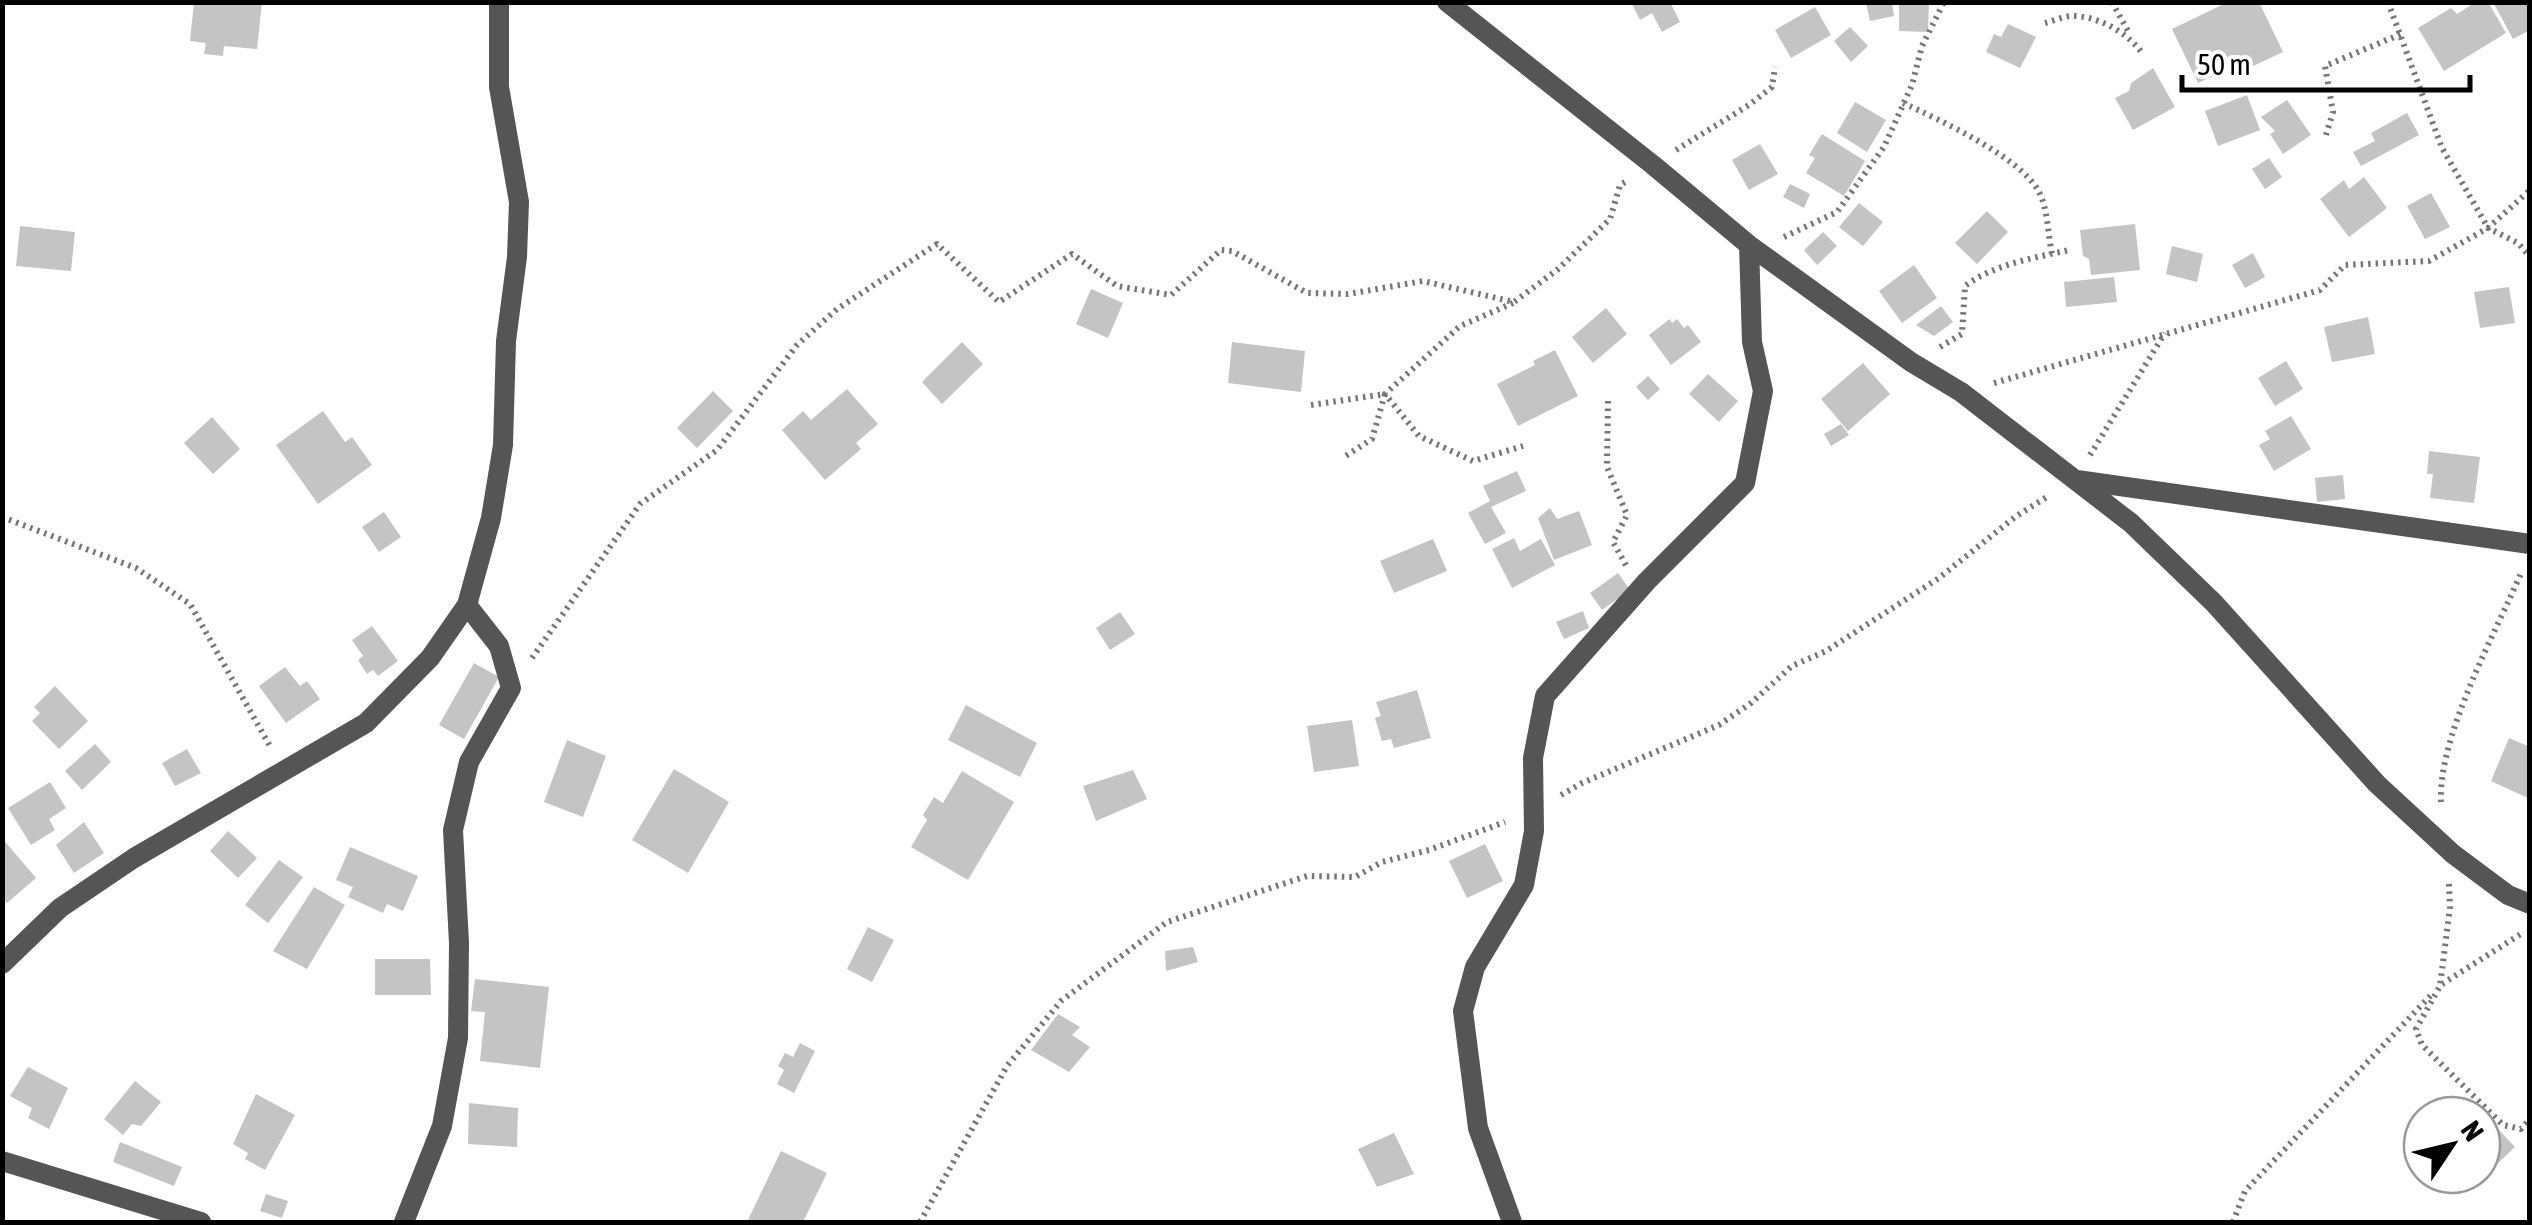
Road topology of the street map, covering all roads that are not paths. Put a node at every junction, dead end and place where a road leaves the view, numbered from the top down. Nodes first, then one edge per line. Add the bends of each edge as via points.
1 (499, 2) edge
2 (1447, 2) edge
3 (1748, 245) junction
4 (2075, 479) junction
5 (2530, 544) edge
6 (467, 605) junction
7 (2530, 904) edge
8 (2, 964) edge
9 (2, 1161) edge
10 (201, 1222) edge
11 (404, 1222) edge
12 (1512, 1222) edge

1 - 6 street via 499,87 519,202 517,256 503,446
2 - 3 street
3 - 4 street
3 - 12 street via 1752,342 1762,391 1745,483 1545,696 1533,758 1534,831 1524,885 1475,967 1463,1011 1478,1128
4 - 5 street
4 - 7 street via 2132,523 2214,604 2378,784 2508,895
6 - 8 street via 430,658 366,723 134,858 60,908
6 - 11 street via 498,646 511,688 469,762 453,830 458,1038 442,1126
9 - 10 street

